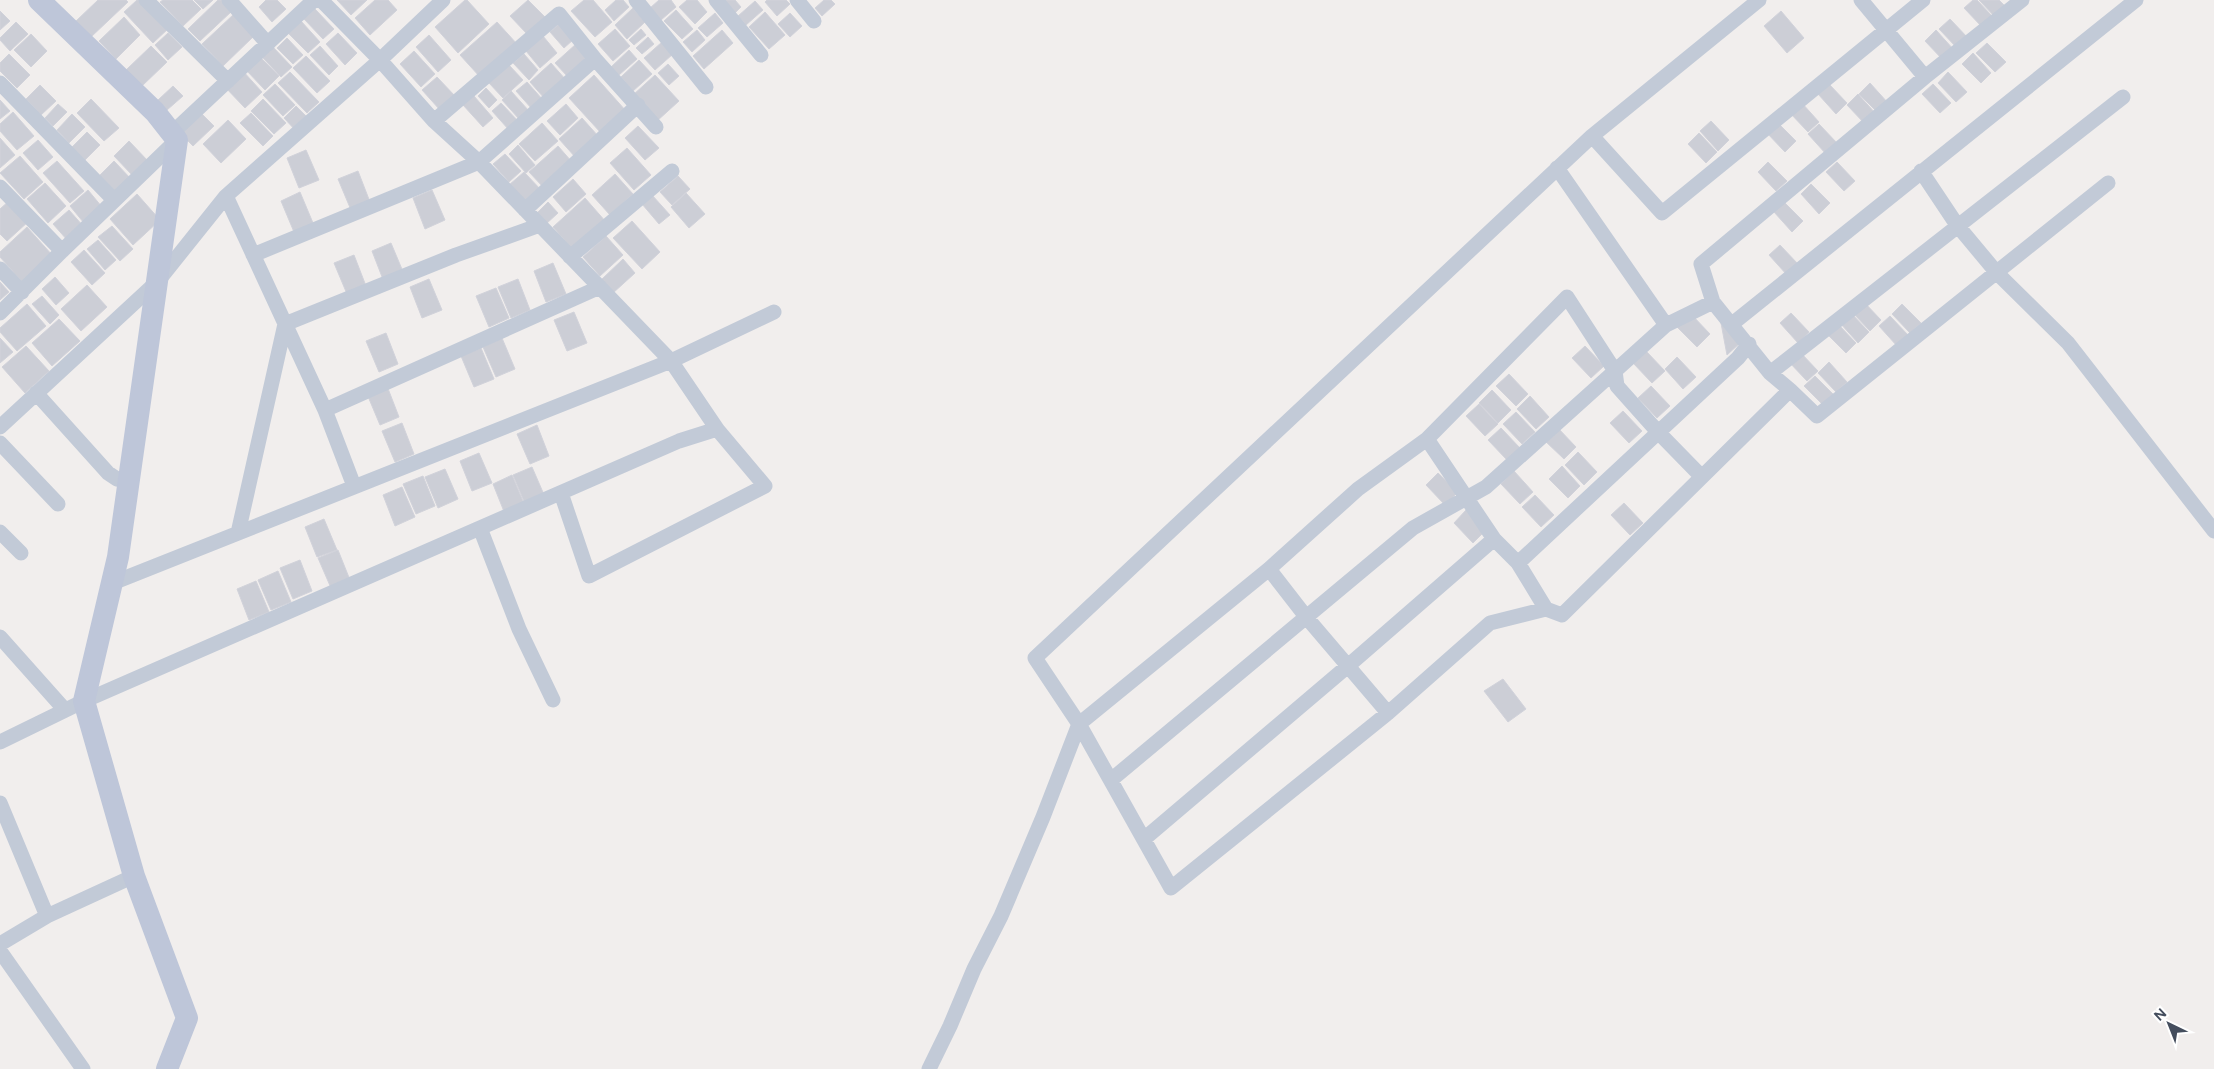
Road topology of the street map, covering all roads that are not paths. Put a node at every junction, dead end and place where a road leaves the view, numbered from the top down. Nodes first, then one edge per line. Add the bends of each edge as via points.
1 (39, 0) edge
2 (146, 0) edge
3 (229, 0) edge
4 (314, 0) edge
5 (321, 0) edge
6 (443, 0) edge
7 (636, 0) edge
8 (716, 0) edge
9 (797, 0) edge
10 (1759, 0) edge
11 (1861, 0) edge
12 (1923, 0) edge
13 (2022, 0) edge
14 (2136, 0) edge
15 (814, 21) dead end
16 (1887, 29) junction
17 (268, 44) junction
18 (761, 54) dead end
19 (595, 59) junction
20 (380, 60) junction
21 (1925, 77) junction
22 (228, 81) junction
23 (0, 83) edge
24 (706, 87) dead end
25 (2124, 97) dead end
26 (638, 105) junction
27 (434, 121) junction
28 (656, 127) dead end
29 (174, 136) junction
30 (1592, 136) junction
31 (478, 162) junction
32 (1557, 168) junction
33 (672, 171) dead end
34 (1921, 171) junction
35 (2108, 183) dead end
36 (0, 187) edge
37 (226, 196) junction
38 (114, 200) junction
39 (525, 210) junction
40 (540, 225) junction
41 (1957, 225) junction
42 (62, 251) junction
43 (253, 255) junction
44 (570, 257) junction
45 (0, 269) edge
46 (1997, 273) junction
47 (158, 281) junction
48 (600, 287) junction
49 (22, 292) junction
50 (1713, 302) junction
51 (774, 312) dead end
52 (0, 313) edge
53 (285, 324) junction
54 (1732, 324) junction
55 (1666, 325) junction
56 (1748, 344) junction
57 (671, 361) junction
58 (1616, 371) junction
59 (1770, 372) junction
60 (1790, 390) junction
61 (36, 393) junction
62 (325, 410) junction
63 (0, 426) edge
64 (717, 429) junction
65 (1658, 432) junction
66 (1427, 438) junction
67 (0, 443) edge
68 (1702, 476) junction
69 (129, 481) junction
70 (354, 486) junction
71 (561, 493) junction
72 (1467, 498) junction
73 (58, 504) dead end
74 (480, 528) junction
75 (2214, 531) edge
76 (0, 532) edge
77 (238, 533) junction
78 (1494, 539) junction
79 (21, 554) dead end
80 (1518, 563) junction
81 (1269, 569) junction
82 (110, 584) junction
83 (1546, 609) junction
84 (1307, 618) junction
85 (0, 637) edge
86 (1349, 665) junction
87 (553, 700) dead end
88 (75, 706) junction
89 (1388, 713) junction
90 (1079, 724) junction
91 (0, 742) edge
92 (1111, 780) junction
93 (0, 804) edge
94 (1144, 839) junction
95 (134, 876) junction
96 (47, 916) junction
97 (0, 944) edge
98 (0, 951) edge
99 (83, 1069) edge
100 (167, 1069) edge
101 (929, 1069) edge

1 - 29 street via 155,112
2 - 22 street
3 - 17 street
4 - 17 street
5 - 20 street
6 - 20 street
7 - 24 street
8 - 18 street
9 - 15 street
10 - 30 street
11 - 16 street
12 - 16 street
13 - 21 street
14 - 34 street
16 - 21 street
16 - 30 street via 1662,213
17 - 22 street
19 - 26 street
19 - 27 street via 559,14
19 - 31 street
20 - 27 street
20 - 37 street
21 - 50 street via 1702,264
22 - 29 street
23 - 38 street
25 - 41 street
26 - 28 street
26 - 39 street
27 - 31 street
29 - 38 street
29 - 47 street
30 - 32 street
31 - 39 street
31 - 43 street
32 - 55 street
32 - 90 street via 1034,658
33 - 44 street
34 - 41 street
34 - 54 street
35 - 46 street
36 - 42 street
37 - 43 street
37 - 47 street
38 - 42 street
39 - 40 street
40 - 44 street
40 - 53 street
41 - 46 street
41 - 59 street
42 - 49 street
43 - 53 street
44 - 48 street
45 - 49 street
46 - 60 street via 1817,416
46 - 75 street via 2068,342
47 - 61 street
47 - 69 street
48 - 57 street
48 - 62 street
49 - 52 street
50 - 54 street
50 - 55 street
51 - 57 street
53 - 62 street
53 - 77 street
54 - 56 street
55 - 58 street
56 - 59 street
56 - 65 street via 1738,358
57 - 64 street
57 - 70 street
58 - 65 street via 1617,386
58 - 66 street via 1567,297
58 - 72 street via 1486,486
59 - 60 street
60 - 68 street
61 - 63 street
61 - 69 street via 104,470 116,479
62 - 70 street
64 - 71 street via 679,441
64 - 71 street via 765,486 589,576
65 - 68 street
65 - 80 street
66 - 72 street
66 - 81 street via 1358,490
67 - 73 street
68 - 83 street via 1562,615
69 - 82 street via 118,557
70 - 77 street
71 - 74 street
72 - 78 street
72 - 84 street via 1413,528
74 - 87 street via 519,629
74 - 88 street
76 - 79 street
77 - 82 street
78 - 80 street
78 - 86 street
80 - 83 street
81 - 84 street
81 - 90 street
82 - 88 street
83 - 89 street via 1490,623
84 - 86 street
84 - 92 street
85 - 88 street
86 - 89 street
86 - 94 street
88 - 91 street
88 - 95 street
89 - 94 street via 1171,888
90 - 92 street
90 - 101 street via 1044,817
92 - 94 street
93 - 96 street
95 - 96 street
95 - 100 street via 187,1018
96 - 97 street
98 - 99 street

